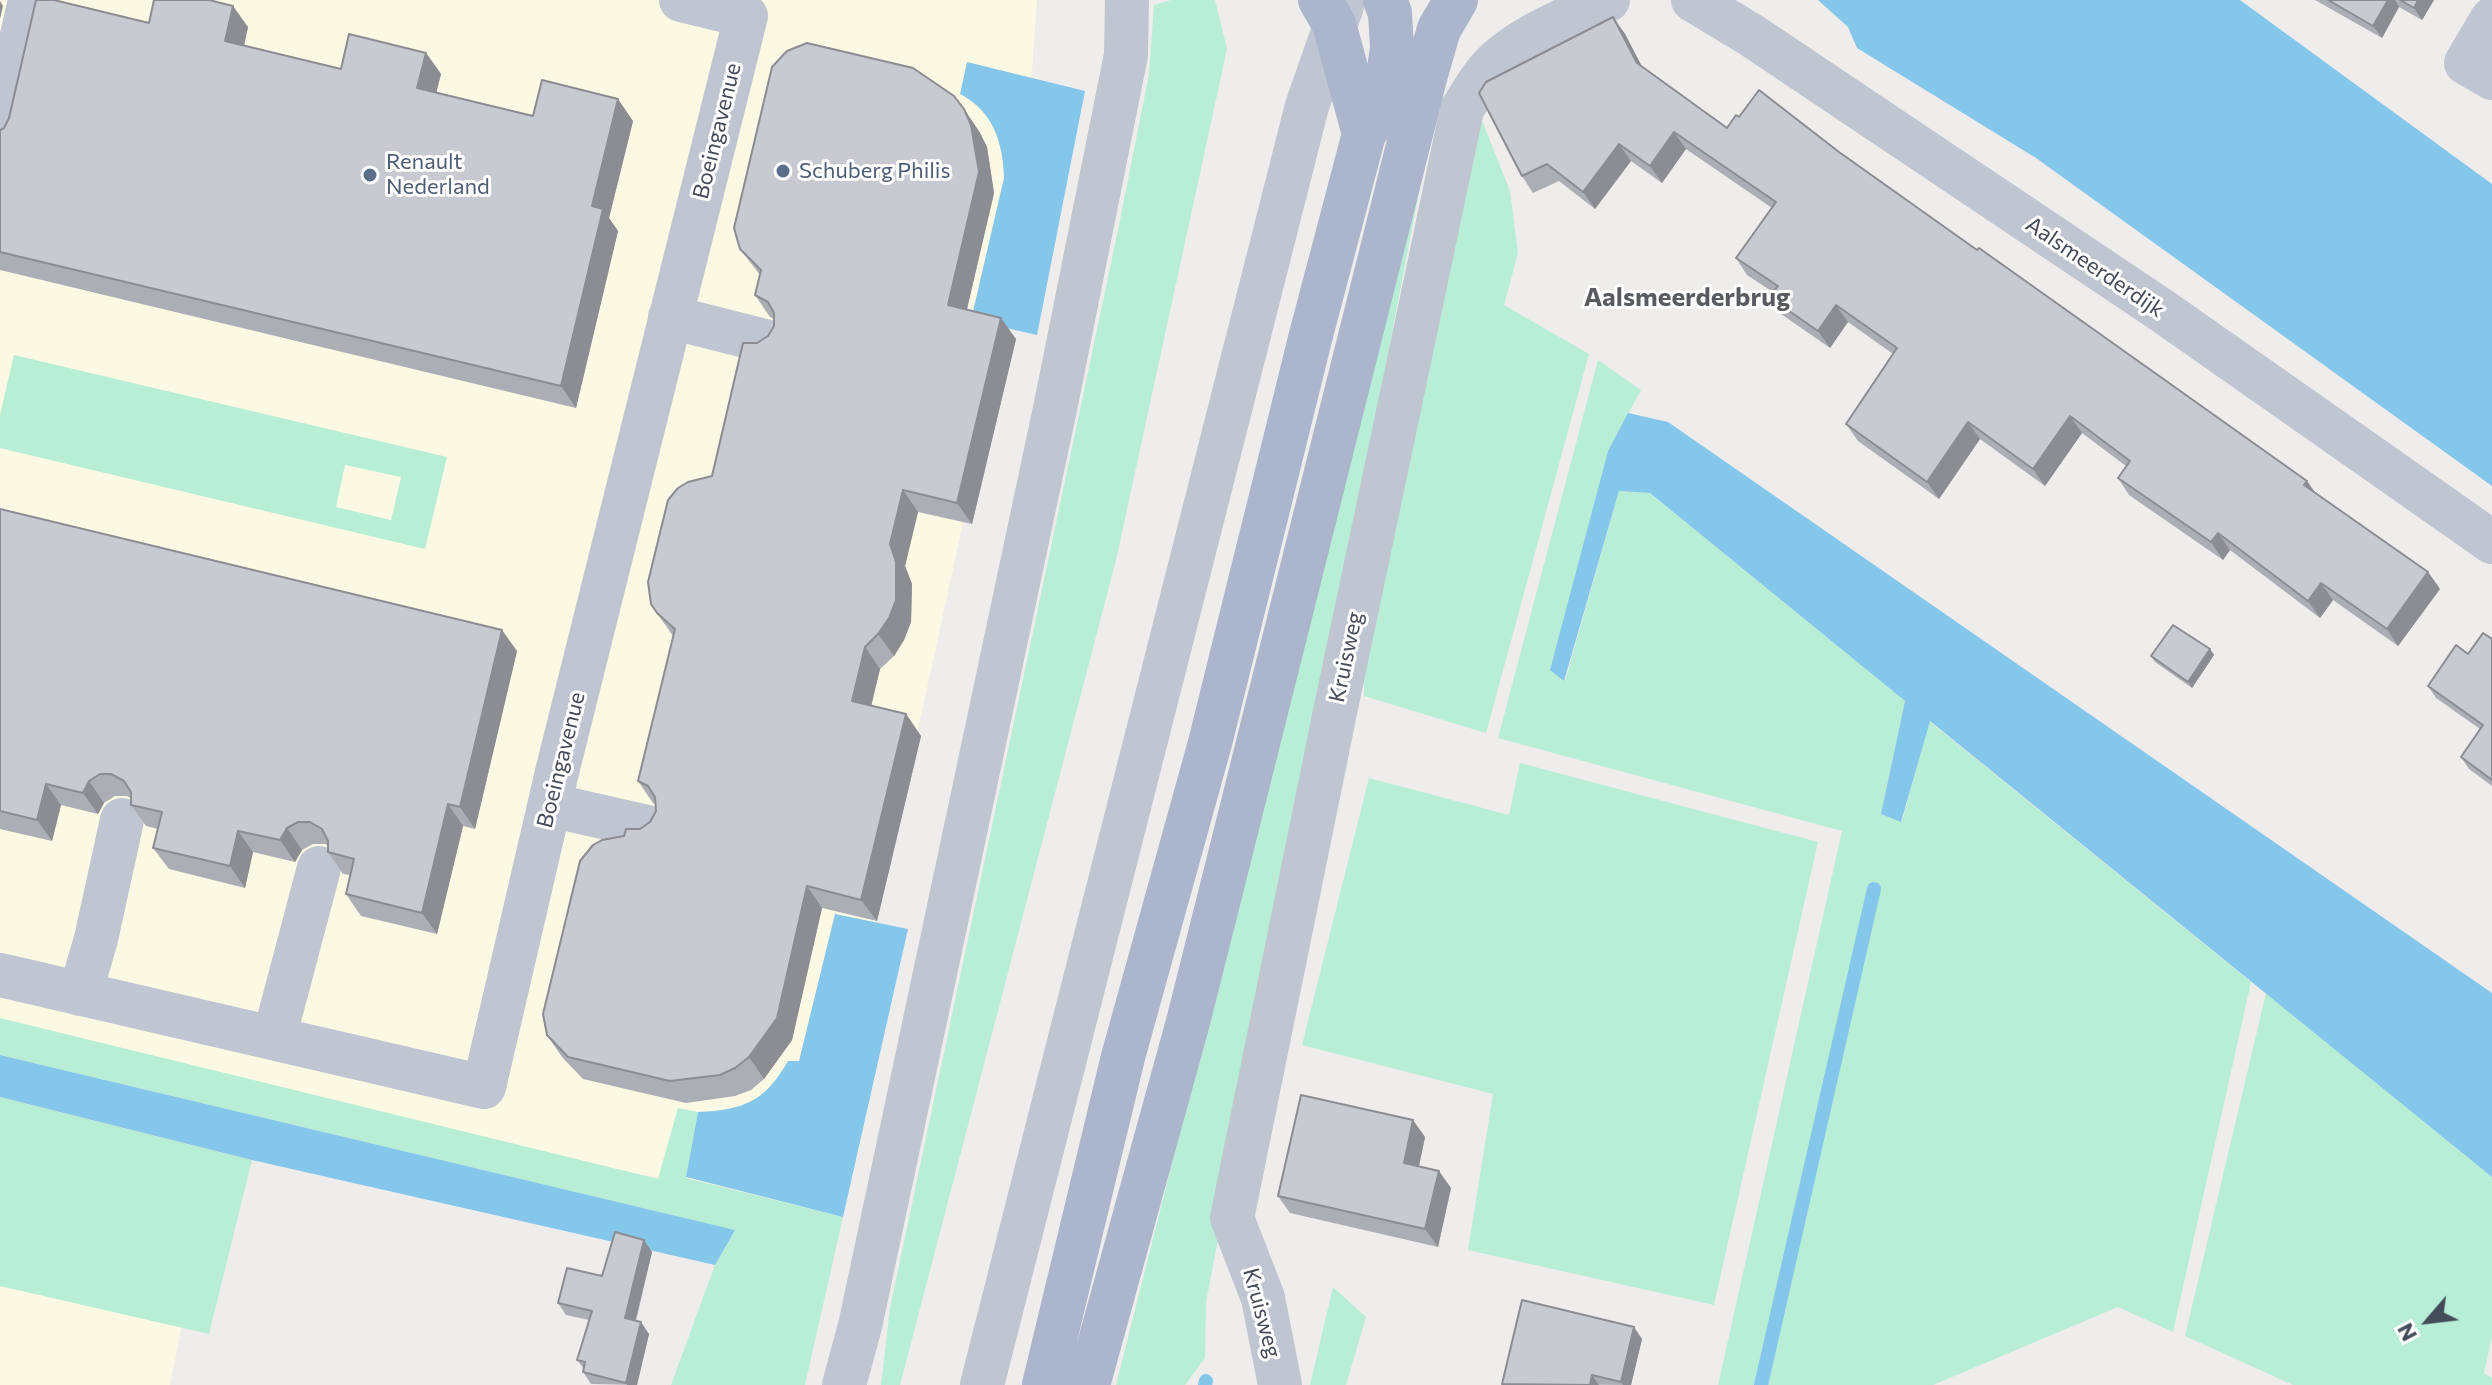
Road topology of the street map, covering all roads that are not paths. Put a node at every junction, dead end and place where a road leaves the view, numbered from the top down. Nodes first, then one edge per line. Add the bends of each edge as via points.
1 (30, 0) edge
2 (681, 0) edge
3 (1127, 0) edge
4 (1385, 0) edge
5 (1456, 0) edge
6 (1608, 0) edge
7 (1693, 0) edge
8 (1333, 8) edge
9 (2492, 19) edge
10 (2492, 78) edge
11 (0, 133) edge
12 (1364, 134) junction
13 (670, 317) junction
14 (765, 341) edge
15 (2492, 542) edge
16 (550, 805) junction
17 (122, 820) edge
18 (647, 827) edge
19 (319, 868) edge
20 (0, 975) edge
21 (80, 994) junction
22 (274, 1038) junction
23 (844, 1385) edge
24 (982, 1385) edge
25 (1044, 1385) edge
26 (1088, 1385) edge
27 (1280, 1385) edge

1 - 11 street
2 - 13 street, Boeingavenue via 746,16
3 - 23 street via 1126,55 1056,404
4 - 12 main road via 1392,48 1384,104
5 - 26 main road via 1439,29 1425,78 1188,1022
6 - 27 street, Kruisweg via 1509,53 1487,71 1462,109 1232,1218 1263,1298
7 - 15 street, Aalsmeerderdijk via 2164,312
8 - 12 main road
8 - 24 street
9 - 10 street via 2466,63
12 - 25 main road via 1210,743 1123,1057
13 - 14 street
13 - 16 street, Boeingavenue
16 - 18 street
16 - 22 street, Boeingavenue via 484,1087
17 - 21 street
19 - 22 street
20 - 21 street, Boeingavenue
21 - 22 street, Boeingavenue

